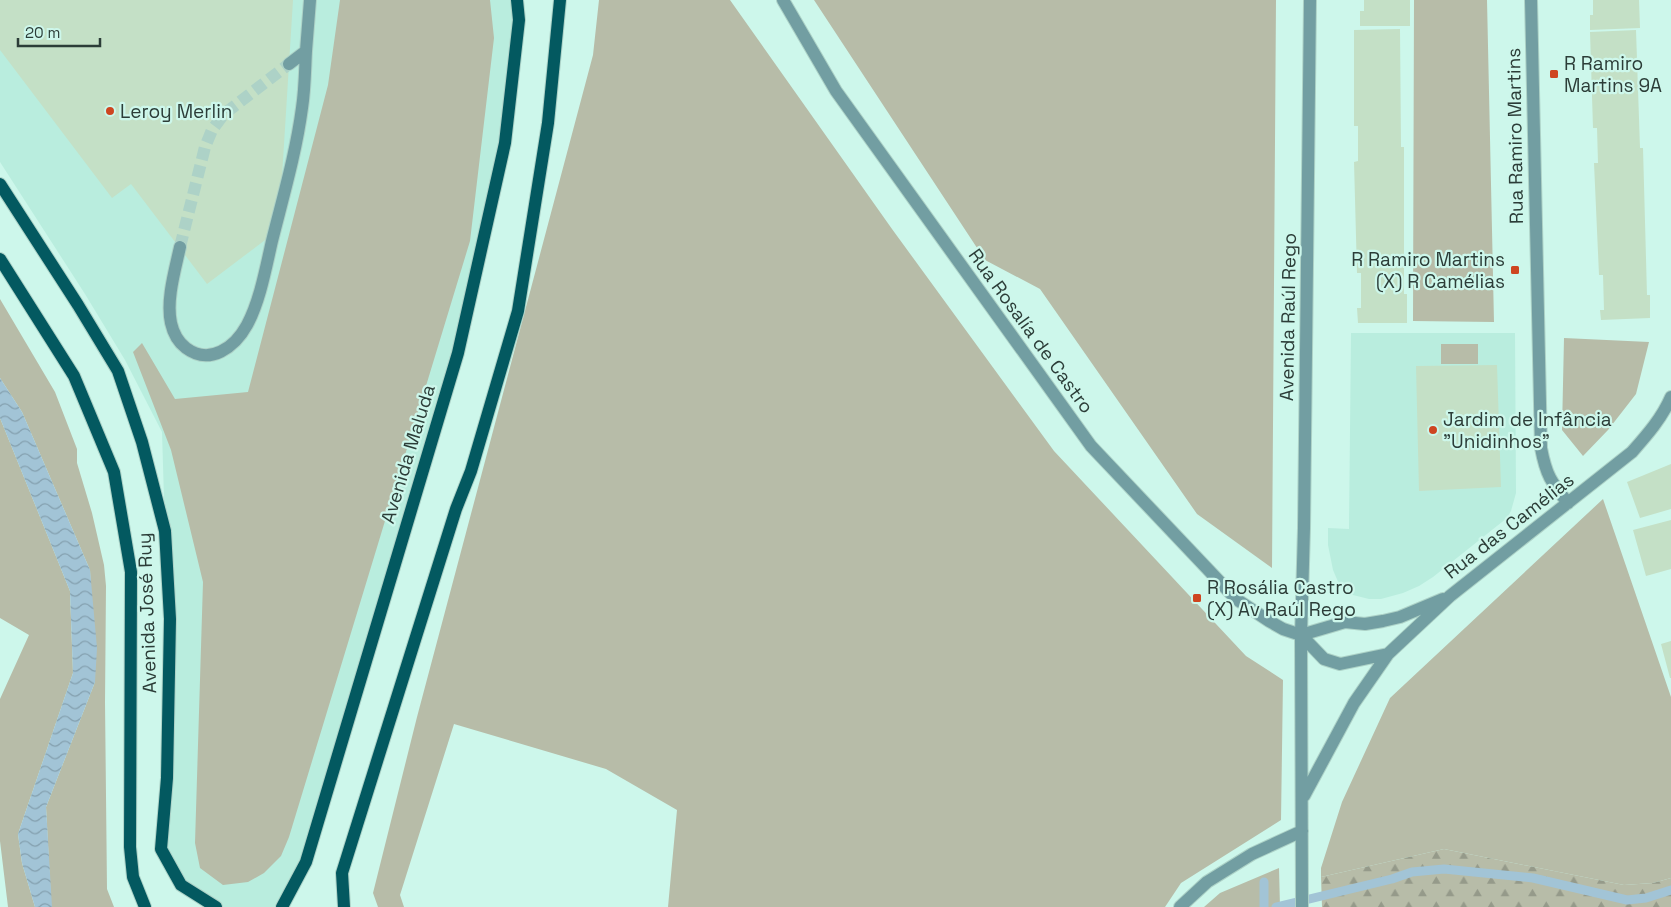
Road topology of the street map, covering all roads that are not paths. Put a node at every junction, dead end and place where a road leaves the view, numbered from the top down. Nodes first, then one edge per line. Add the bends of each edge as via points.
1 (310, 0) edge
2 (516, 0) edge
3 (560, 0) edge
4 (783, 0) edge
5 (1310, 0) edge
6 (1530, 0) edge
7 (306, 51) junction
8 (289, 64) tunnel mouth
9 (0, 184) edge
10 (180, 248) tunnel mouth
11 (0, 259) edge
12 (1670, 405) edge
13 (1568, 503) junction
14 (1450, 596) junction
15 (1301, 635) junction
16 (1388, 654) junction
17 (1302, 798) junction
18 (1302, 830) junction
19 (145, 907) edge
20 (216, 907) edge
21 (282, 907) edge
22 (344, 907) edge
23 (1180, 907) edge
24 (1302, 907) edge

1 - 7 street
2 - 21 main road, Avenida Maluda via 519,20 505,143 458,353 306,862
3 - 22 main road via 548,123 518,311 471,471 342,872
4 - 15 street, Rua Rosalía de Castro via 836,91 1091,446 1236,599 1283,629
5 - 15 street, Avenida Raúl Rego
6 - 13 street, Rua Ramiro Martins via 1541,448 1545,470
7 - 8 street
7 - 10 street via 302,107 292,164 254,306 247,325 235,341 214,355 193,353 175,336 170,304
9 - 20 main road, Avenida José Ruy via 118,371 142,442 165,531 170,619 167,778 161,849 182,885
11 - 19 main road, Avenida José Ruy via 74,376 114,472 131,572 130,847 133,877
12 - 13 street, Rua das Camélias via 1632,452
13 - 14 street, Rua das Camélias
14 - 15 street, Rua das Camélias via 1400,617 1365,624 1346,622
14 - 16 street, Rua das Camélias
15 - 16 street via 1324,659 1340,664
15 - 17 street, Avenida Raúl Rego
16 - 17 street, Rua das Camélias via 1354,703
17 - 18 street, Rua das Camélias
18 - 23 street via 1252,854 1207,882
18 - 24 street, Rua das Camélias

